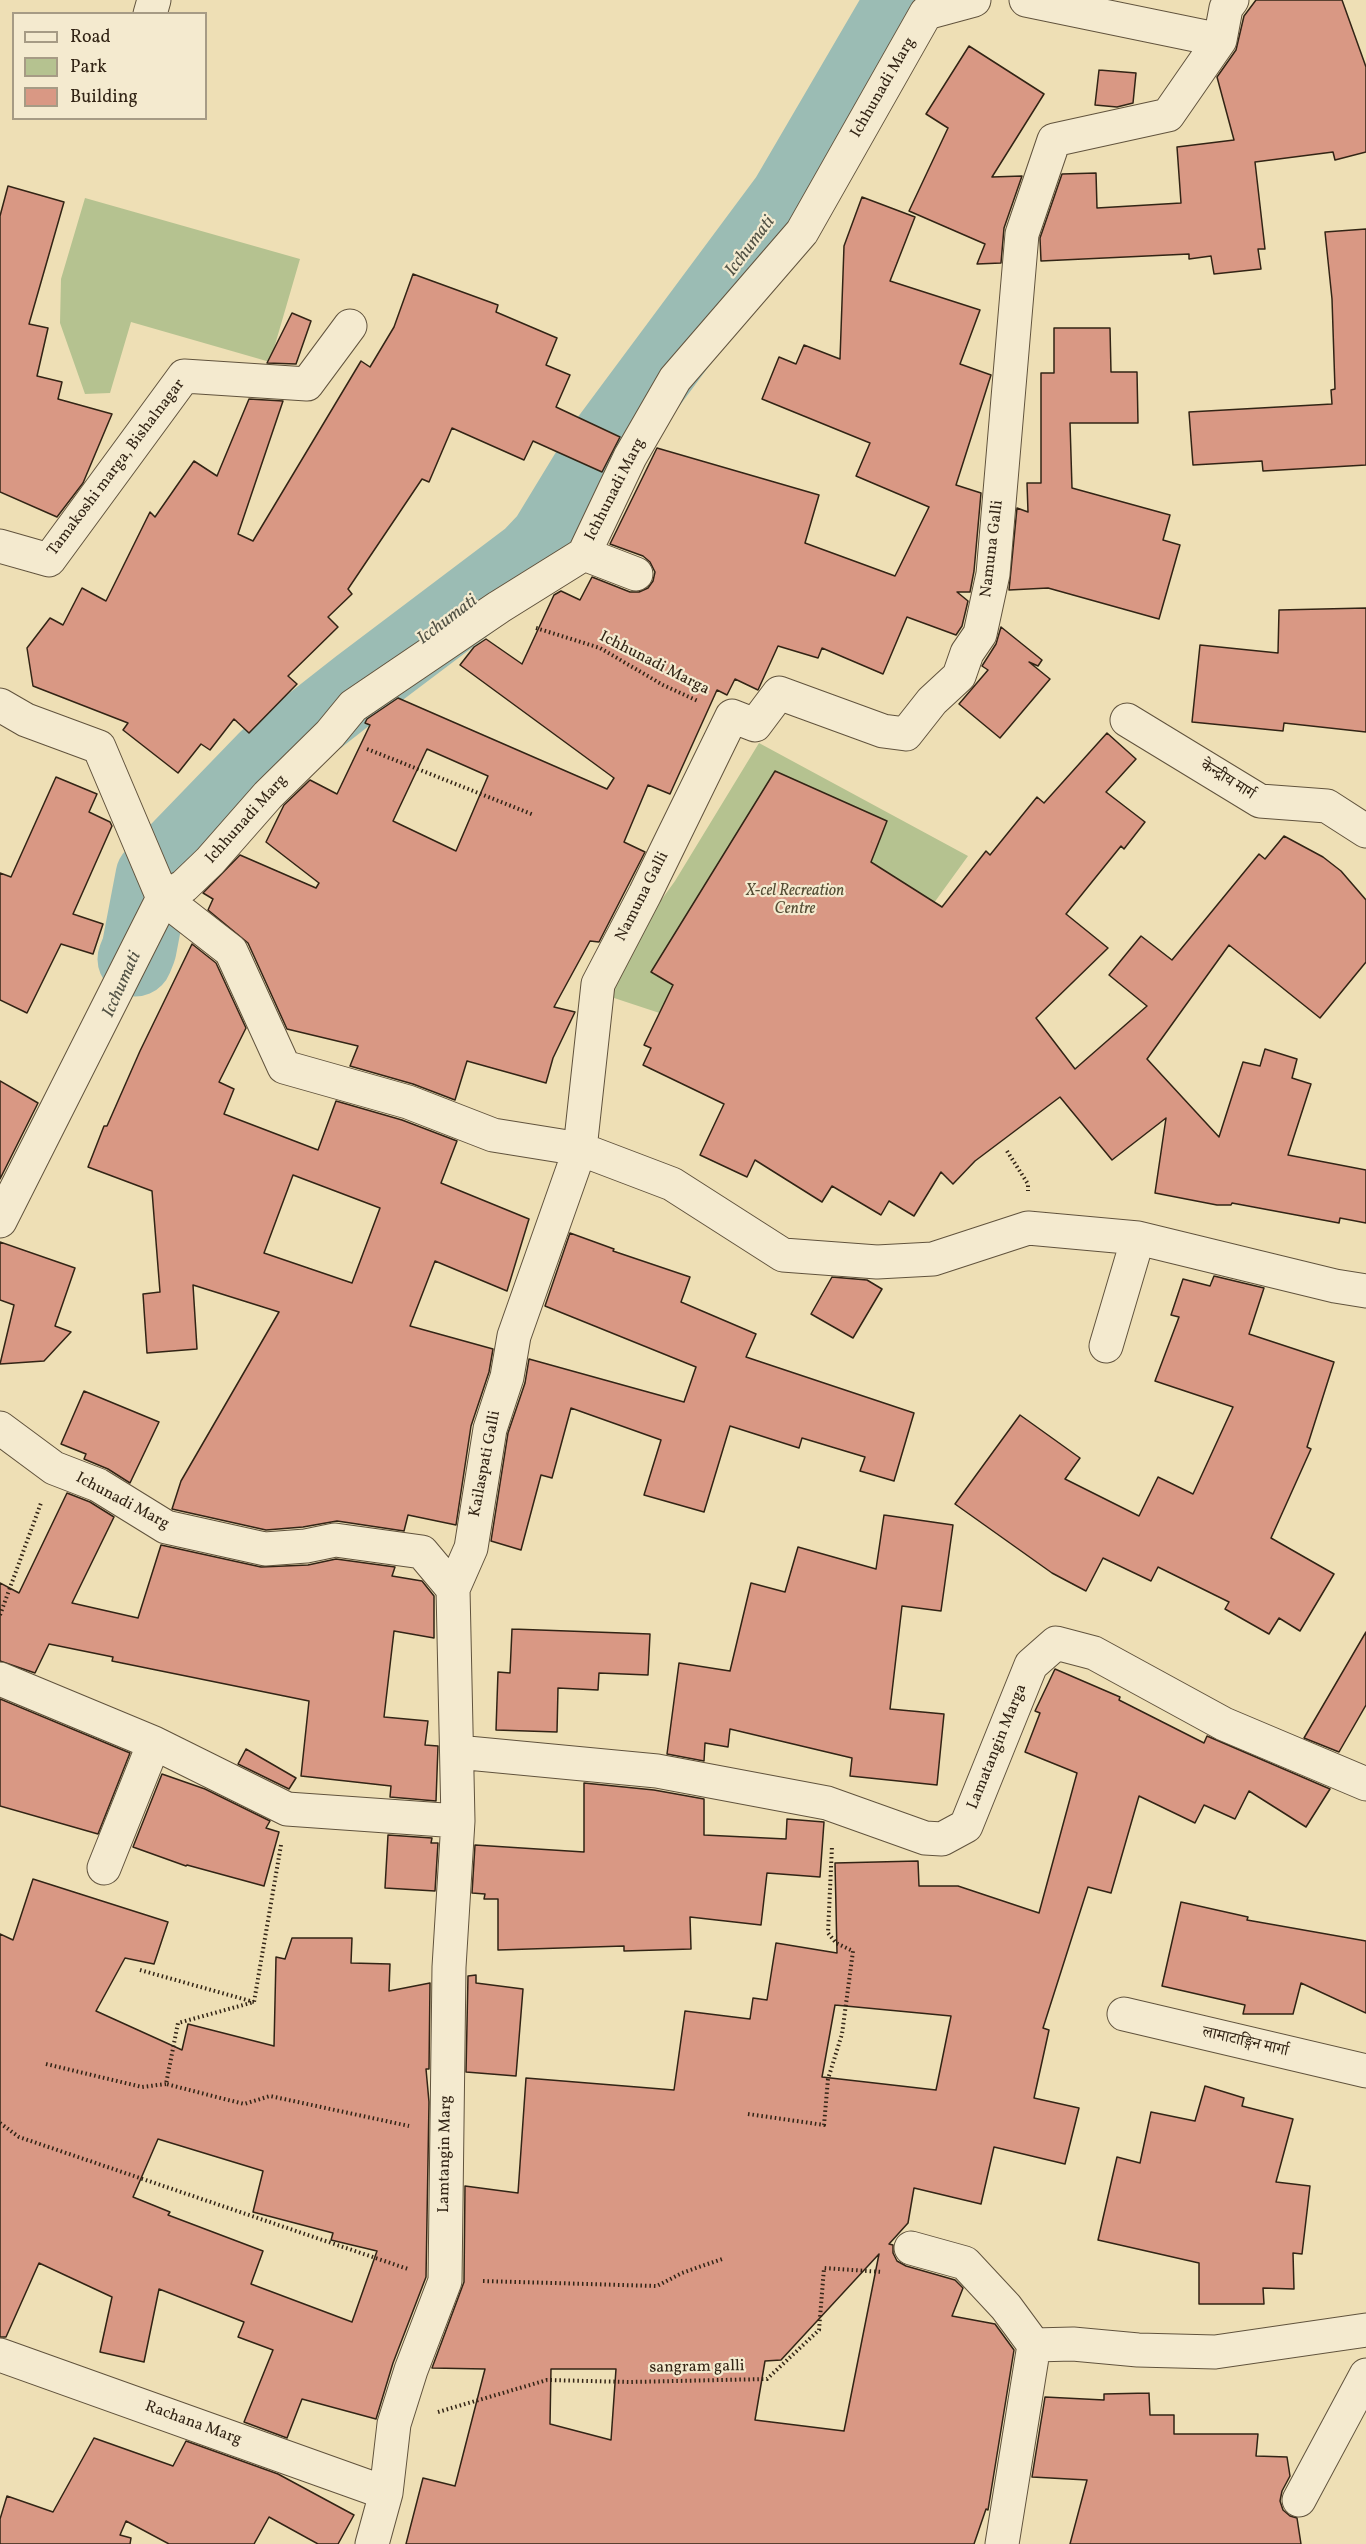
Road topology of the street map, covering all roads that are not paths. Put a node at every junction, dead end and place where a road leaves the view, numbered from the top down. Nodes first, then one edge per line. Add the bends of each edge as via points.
1 (974, 0) edge
2 (1026, 0) edge
3 (1232, 0) edge
4 (1220, 40) junction
5 (350, 326) dead end
6 (0, 546) edge
7 (584, 554) junction
8 (636, 574) dead end
9 (0, 705) edge
10 (1127, 720) dead end
11 (1366, 831) edge
12 (163, 898) junction
13 (580, 1149) junction
14 (0, 1221) edge
15 (1138, 1238) junction
16 (1366, 1291) edge
17 (1106, 1346) dead end
18 (0, 1428) edge
19 (453, 1589) junction
20 (0, 1679) edge
21 (154, 1743) junction
22 (457, 1752) junction
23 (1366, 1784) edge
24 (458, 1821) junction
25 (104, 1868) dead end
26 (1124, 2014) dead end
27 (1366, 2071) edge
28 (911, 2248) road end
29 (1366, 2330) edge
30 (1034, 2345) junction
31 (0, 2355) edge
32 (1366, 2375) edge
33 (386, 2493) junction
34 (1299, 2500) dead end
35 (372, 2544) edge
36 (1002, 2544) edge

1 - 7 street, Ichhunadi Marg via 926,13 802,232 675,379 630,457
2 - 4 street
3 - 4 street via 1226,8
4 - 13 street, Namuna Galli via 1168,114 1054,140 1022,234 993,574 980,634 967,653 959,676 932,701 906,734 883,731 779,693 755,725 732,716 598,984
5 - 6 street, Tamakoshi marga, Bishalnagar via 307,384 184,375 49,560
7 - 8 street
7 - 12 street, Ichhunadi Marg via 353,706 210,861 184,886
9 - 12 street via 26,720 99,747
10 - 11 street, केन्द्रीय मार्ग via 1260,801 1327,806
12 - 13 street via 231,951 284,1067 408,1102 493,1135
12 - 14 street
13 - 15 street via 672,1184 783,1256 877,1262 933,1259 1028,1228
13 - 19 street, Kailaspati Galli via 514,1335 507,1377 490,1429 471,1548
15 - 16 street
15 - 17 street
18 - 19 street, Ichunadi Marg via 54,1468 98,1485 166,1527 266,1549 335,1540 422,1552
19 - 22 street, Kailaspati Galli
20 - 21 street
21 - 24 street via 287,1809
21 - 25 street
22 - 23 street, Lamatangin Marga via 657,1771 827,1803 925,1838 942,1839 966,1826 1031,1665 1056,1643 1094,1653 1224,1724
22 - 24 street, Lamtangin Marg
24 - 33 street, Lamtangin Marg via 448,1966 445,2281 394,2424
26 - 27 street, लामाटाङ्गिन मार्गा
28 - 30 street via 965,2263 1006,2307
29 - 30 street via 1215,2352
30 - 36 street
31 - 33 street, Rachana Marg
32 - 34 street
33 - 35 street, Lamtangin Marg

